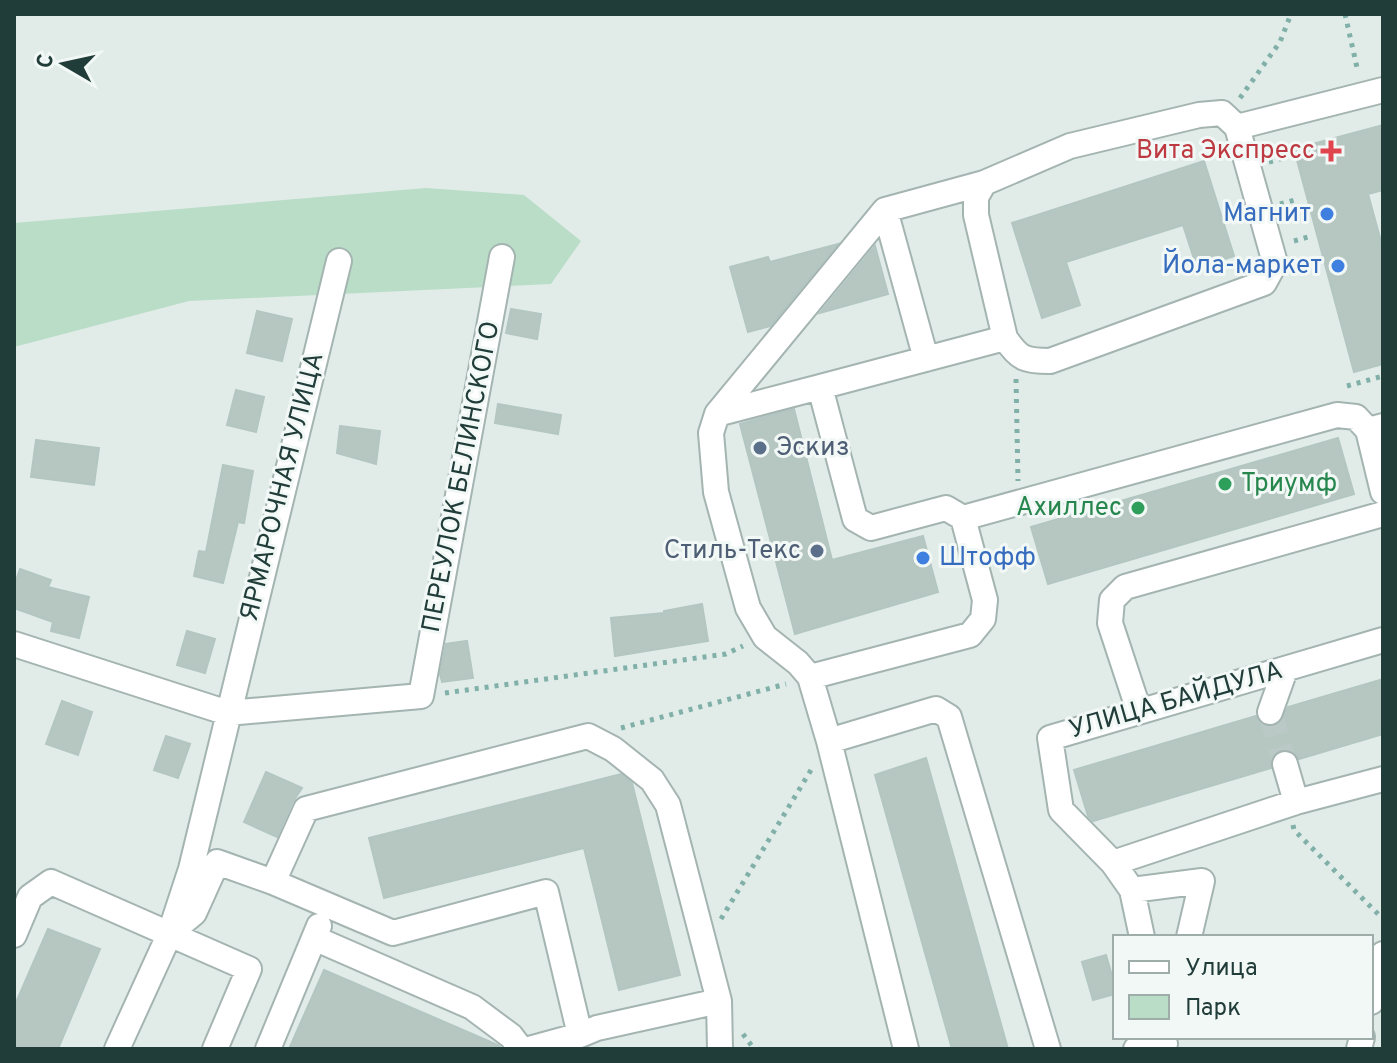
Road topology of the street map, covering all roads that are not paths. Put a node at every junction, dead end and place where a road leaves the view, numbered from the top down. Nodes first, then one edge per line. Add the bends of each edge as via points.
1 (1373, 93) edge
2 (1232, 122) junction
3 (984, 183) junction
4 (885, 210) junction
5 (502, 257) dead end
6 (339, 261) dead end
7 (1010, 346) junction
8 (926, 359) junction
9 (820, 387) junction
10 (717, 414) junction
11 (1375, 428) edge
12 (1383, 492) edge
13 (1383, 514) edge
14 (963, 518) junction
15 (1383, 640) edge
16 (14, 644) edge
17 (1285, 670) junction
18 (810, 677) junction
19 (1139, 711) junction
20 (1270, 712) tunnel mouth
21 (228, 713) junction
22 (829, 741) junction
23 (1285, 764) tunnel mouth
24 (1383, 779) edge
25 (1292, 803) junction
26 (1113, 863) junction
27 (273, 882) junction
28 (1132, 890) junction
29 (328, 905) junction
30 (170, 933) junction
31 (14, 935) edge
32 (1142, 935) edge
33 (1189, 935) edge
34 (314, 938) junction
35 (1383, 954) edge
36 (1373, 994) edge
37 (719, 1001) junction
38 (591, 1037) edge
39 (1165, 1039) edge
40 (117, 1049) edge
41 (215, 1049) edge
42 (268, 1049) edge
43 (521, 1049) edge
44 (529, 1049) edge
45 (720, 1049) edge
46 (906, 1049) edge
47 (1048, 1049) edge
48 (1136, 1049) edge

1 - 2 street
2 - 3 street via 1222,113 1199,115 1070,146
2 - 7 street via 1275,263 1264,283 1050,361 1031,361
3 - 4 street
3 - 7 street via 976,197 976,215
4 - 8 street
4 - 10 street
5 - 21 street, ПЕРЕУЛОК БЕЛИНСКОГО via 421,696
6 - 21 street, ЯРМАРОЧНАЯ УЛИЦА
7 - 8 street
8 - 9 street
9 - 10 street
9 - 14 street via 855,519 871,528 946,508
10 - 18 street via 711,433 716,492 748,608 765,637
11 - 12 street
11 - 14 street via 1356,417 1337,415
13 - 19 street via 1125,587 1112,600 1110,623
14 - 18 street via 985,600 983,619 970,635
15 - 17 street, УЛИЦА БАЙДУЛА
16 - 21 street
17 - 19 street, УЛИЦА БАЙДУЛА
17 - 20 street
18 - 22 street
19 - 26 street, УЛИЦА БАЙДУЛА via 1050,738 1061,810
21 - 30 street, ЯРМАРОЧНАЯ УЛИЦА
22 - 46 street
22 - 47 street via 936,709 949,717
23 - 25 street
24 - 25 street
25 - 26 street
26 - 28 street, УЛИЦА БАЙДУЛА
27 - 29 street
27 - 30 street via 217,862 194,913
27 - 37 street via 306,809 588,736 652,780 668,805
28 - 32 street, УЛИЦА БАЙДУЛА
28 - 33 street via 1202,881
29 - 34 street
29 - 38 street via 393,933 546,892
30 - 31 street via 51,882 30,897
30 - 40 street
30 - 41 street via 249,969
34 - 42 street
34 - 43 street via 472,1007
35 - 36 street
37 - 38 street
37 - 45 street
38 - 44 street
39 - 48 street

